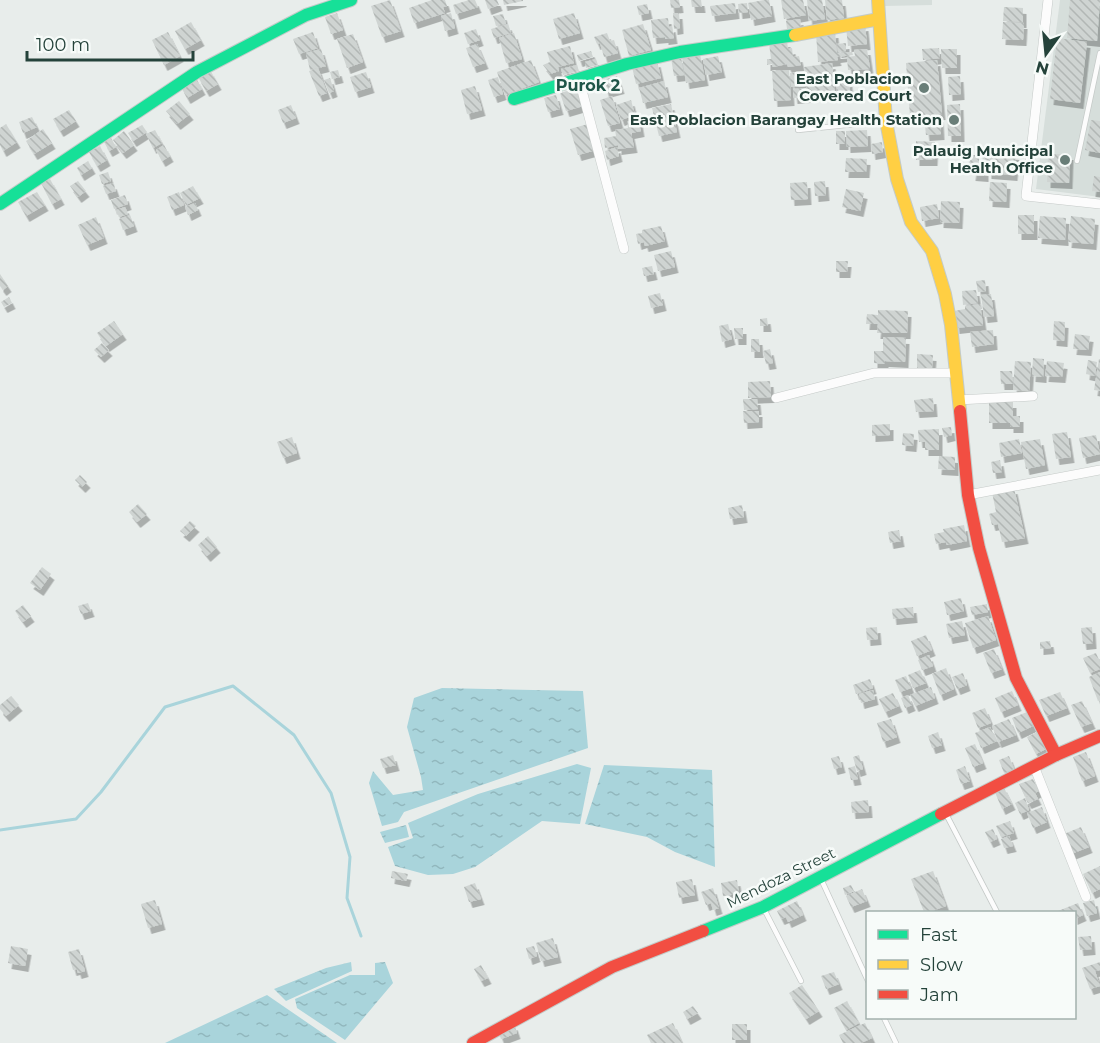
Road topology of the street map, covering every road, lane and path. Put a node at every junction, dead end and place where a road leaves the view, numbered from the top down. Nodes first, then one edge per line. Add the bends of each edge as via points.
1 (351, 0) edge
2 (878, 0) edge
3 (1048, 0) edge
4 (879, 19) junction
5 (1100, 53) edge
6 (579, 79) junction
7 (514, 99) dead end
8 (886, 120) junction
9 (798, 130) dead end
10 (1077, 161) dead end
11 (0, 204) edge
12 (1100, 204) edge
13 (624, 249) dead end
14 (956, 373) junction
15 (1033, 396) dead end
16 (776, 398) dead end
17 (958, 400) junction
18 (1100, 470) edge
19 (968, 495) junction
20 (1100, 736) edge
21 (1056, 755) junction
22 (1034, 766) junction
23 (945, 812) junction
24 (819, 877) junction
25 (1086, 897) dead end
26 (763, 907) junction
27 (996, 911) edge
28 (866, 979) edge
29 (801, 981) dead end
30 (885, 1019) edge
31 (472, 1043) edge
32 (896, 1043) edge

1 - 11 street via 306,15 197,72
2 - 4 street
3 - 12 street via 1026,196
4 - 6 street via 680,52
4 - 8 street
5 - 10 lane
6 - 7 street
6 - 13 street
8 - 9 lane
8 - 14 street via 897,179 911,222 932,251 945,294
14 - 16 street via 874,373
14 - 17 street
15 - 17 street
17 - 19 street
18 - 19 street
19 - 21 street via 978,548 1016,678
20 - 21 street, Mendoza Street
21 - 22 street, Mendoza Street
22 - 23 street, Mendoza Street
22 - 25 street
23 - 24 street, Mendoza Street
23 - 27 lane
24 - 26 street, Mendoza Street
24 - 28 lane
26 - 29 lane
26 - 31 street, Mendoza Street via 612,967
30 - 32 lane

